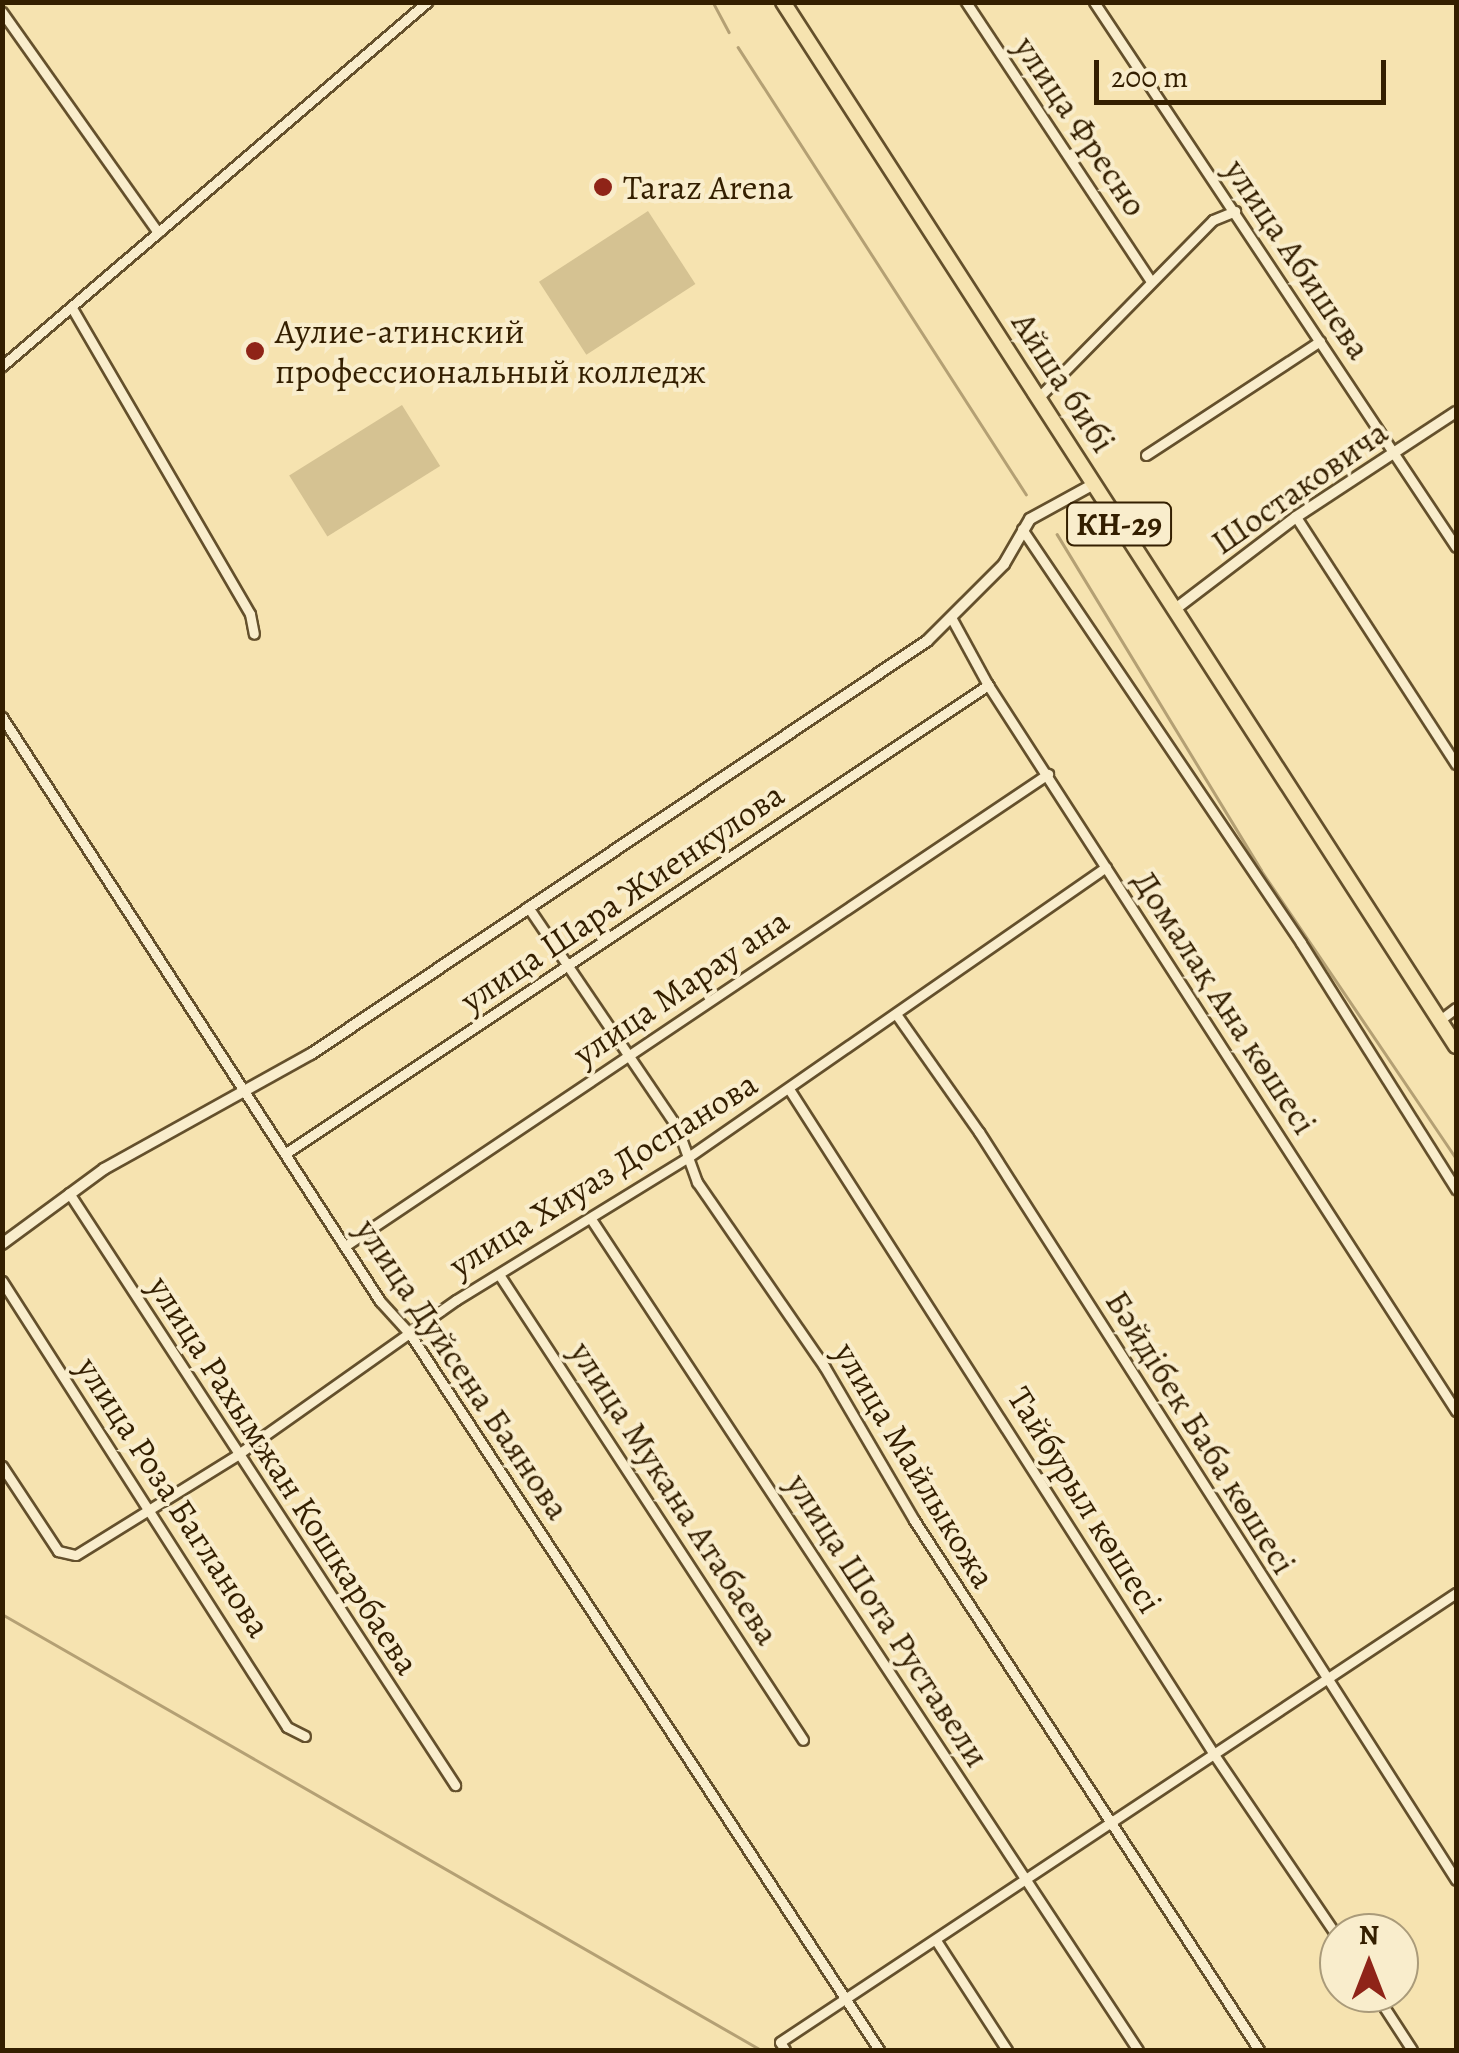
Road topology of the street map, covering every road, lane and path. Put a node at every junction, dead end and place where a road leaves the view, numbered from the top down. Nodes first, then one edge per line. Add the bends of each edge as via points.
1 (427, 2) edge
2 (783, 2) edge
3 (966, 2) edge
4 (1094, 2) edge
5 (2, 12) edge
6 (1235, 210) junction
7 (158, 232) junction
8 (1151, 281) junction
9 (72, 308) junction
10 (1320, 341) junction
11 (2, 366) edge
12 (1039, 398) junction
13 (1456, 412) edge
14 (1394, 453) junction
15 (1146, 455) dead end
16 (1094, 484) junction
17 (1296, 517) junction
18 (1022, 529) junction
19 (1456, 547) edge
20 (1174, 610) junction
21 (952, 619) junction
22 (254, 634) dead end
23 (988, 686) junction
24 (2, 717) edge
25 (1456, 764) edge
26 (1048, 774) junction
27 (1106, 867) junction
28 (528, 907) junction
29 (569, 966) junction
30 (1456, 1008) edge
31 (896, 1014) junction
32 (1440, 1020) junction
33 (1456, 1046) edge
34 (626, 1057) junction
35 (789, 1088) junction
36 (248, 1091) junction
37 (286, 1154) junction
38 (687, 1158) junction
39 (1456, 1189) edge
40 (69, 1193) junction
41 (592, 1219) junction
42 (2, 1244) edge
43 (345, 1246) junction
44 (500, 1276) junction
45 (2, 1281) edge
46 (410, 1334) junction
47 (1456, 1411) edge
48 (238, 1455) junction
49 (2, 1466) edge
50 (151, 1510) junction
51 (1456, 1594) edge
52 (1328, 1680) junction
53 (304, 1736) dead end
54 (804, 1740) dead end
55 (1215, 1756) junction
56 (455, 1785) dead end
57 (1112, 1824) junction
58 (1456, 1880) edge
59 (1024, 1884) junction
60 (1321, 1913) edge
61 (936, 1942) junction
62 (846, 2000) junction
63 (1388, 2013) edge
64 (782, 2046) edge
65 (880, 2050) edge
66 (1007, 2050) edge
67 (1138, 2050) edge
68 (1259, 2050) edge
69 (1412, 2050) edge

1 - 7 street
2 - 12 main road, Айша бибі / КН-29
3 - 8 street, улица Фресно
4 - 6 street, улица Абишева
5 - 7 street
6 - 8 street via 1213,220
6 - 10 street, улица Абишева
7 - 9 street
8 - 12 street
9 - 11 street
9 - 22 street via 250,614
10 - 14 street, улица Абишева
10 - 15 street
12 - 16 main road, Айша бибі / КН-29
13 - 14 street, Шостаковича
14 - 17 street, Шостаковича
14 - 19 street, улица Абишева
16 - 18 street
16 - 20 main road, Айша бибі / КН-29
17 - 20 street, Шостаковича
17 - 25 street
18 - 21 street via 1004,564
18 - 39 street via 1301,943
20 - 32 main road, Айша бибі / КН-29
21 - 23 street, Домалақ Ана көшесі
21 - 28 street
23 - 26 street, Домалақ Ана көшесі
23 - 29 street, улица Шара Жиенкулова
24 - 36 street, улица Дуйсена Баянова
26 - 27 street, Домалақ Ана көшесі
26 - 34 street, улица Марау ана
27 - 31 street, улица Хиуаз Доспанова
27 - 47 street, Домалақ Ана көшесі
28 - 29 street, улица Майлыкожа
28 - 36 street
29 - 34 street, улица Майлыкожа
29 - 37 street, улица Шара Жиенкулова
30 - 32 street
31 - 35 street, улица Хиуаз Доспанова
31 - 52 street, Бәйдібек Баба көшесі via 980,1132
32 - 33 main road, Айша бибі / КН-29
34 - 38 street, улица Майлыкожа via 677,1127
34 - 43 street, улица Марау ана
35 - 38 street, улица Хиуаз Доспанова
35 - 55 street, Тайбурыл көшесі
36 - 37 street, улица Дуйсена Баянова
36 - 40 street
37 - 43 street, улица Дуйсена Баянова
38 - 41 street, улица Хиуаз Доспанова
38 - 57 street, улица Майлыкожа
40 - 42 street
40 - 48 street, улица Рахымжан Кошкарбаева
41 - 44 street, улица Хиуаз Доспанова
41 - 59 street, улица Шота Руставели
43 - 46 street, улица Дуйсена Баянова
44 - 46 street, улица Хиуаз Доспанова
44 - 54 street, улица Мукана Атабаева
45 - 50 street, улица Роза Багланова
46 - 48 street, улица Хиуаз Доспанова
46 - 62 street, улица Дуйсена Баянова
48 - 50 street, улица Хиуаз Доспанова
48 - 56 street, улица Рахымжан Кошкарбаева
49 - 50 street, улица Хиуаз Доспанова via 58,1551 76,1555
50 - 53 street, улица Роза Багланова via 287,1727
51 - 52 street
52 - 55 street
52 - 58 street, Бәйдібек Баба көшесі
55 - 57 street
55 - 60 street, Тайбурыл көшесі
57 - 59 street
57 - 68 street, улица Майлыкожа
59 - 61 street
59 - 67 street, улица Шота Руставели
61 - 62 street
61 - 66 street
62 - 64 street
62 - 65 street, улица Дуйсена Баянова
63 - 69 street

